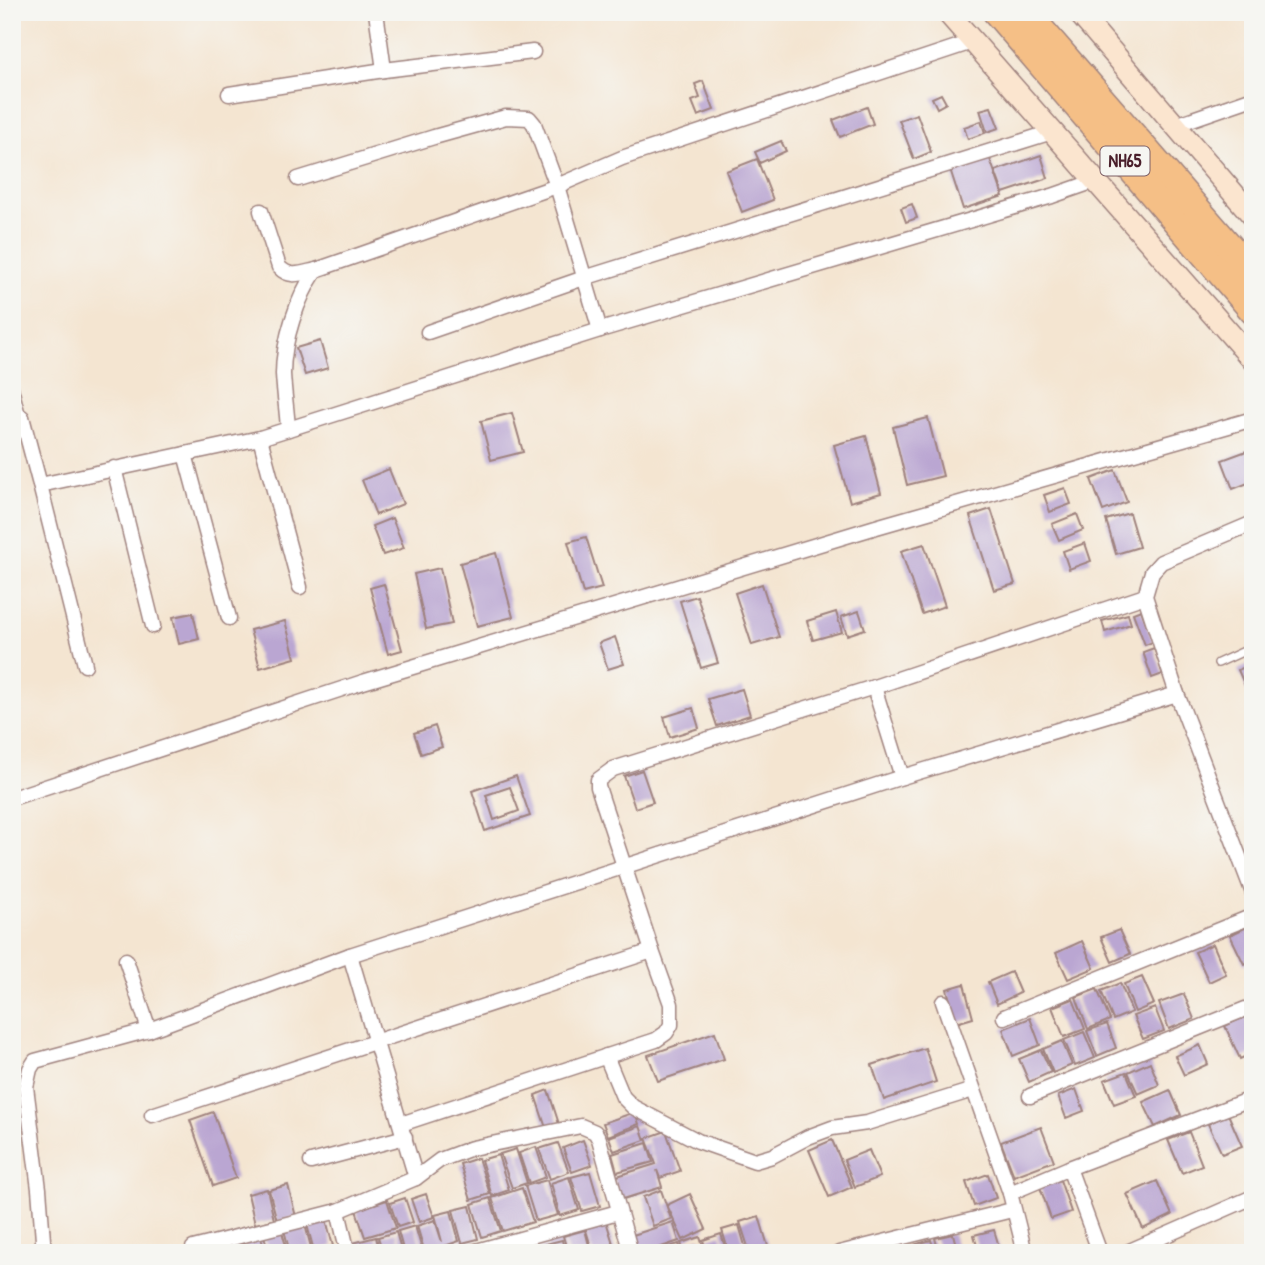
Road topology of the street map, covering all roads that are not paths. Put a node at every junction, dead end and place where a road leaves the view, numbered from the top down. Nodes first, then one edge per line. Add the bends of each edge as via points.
1 (376, 12) edge
2 (947, 12) edge
3 (996, 12) edge
4 (1026, 12) edge
5 (1078, 12) edge
6 (972, 42) junction
7 (533, 52) dead end
8 (384, 71) junction
9 (229, 94) dead end
10 (1253, 98) edge
11 (1175, 125) junction
12 (1052, 132) junction
13 (298, 179) dead end
14 (1095, 181) junction
15 (557, 186) junction
16 (261, 211) dead end
17 (1253, 216) edge
18 (316, 270) junction
19 (1253, 273) edge
20 (584, 278) junction
21 (1253, 311) edge
22 (600, 330) junction
23 (428, 331) dead end
24 (1253, 360) edge
25 (12, 378) edge
26 (17, 418) edge
27 (1253, 419) edge
28 (288, 429) junction
29 (260, 438) junction
30 (185, 454) junction
31 (114, 468) junction
32 (40, 485) junction
33 (1253, 523) edge
34 (300, 587) dead end
35 (1145, 596) junction
36 (229, 618) dead end
37 (153, 626) dead end
38 (1253, 647) edge
39 (1219, 663) dead end
40 (85, 665) dead end
41 (874, 687) junction
42 (1177, 694) junction
43 (902, 778) junction
44 (12, 798) edge
45 (624, 866) junction
46 (1253, 893) edge
47 (1253, 916) edge
48 (652, 951) junction
49 (350, 955) junction
50 (126, 960) dead end
51 (943, 1002) dead end
52 (1253, 1006) edge
53 (1004, 1017) dead end
54 (149, 1030) junction
55 (375, 1041) junction
56 (606, 1056) junction
57 (973, 1090) junction
58 (1030, 1096) dead end
59 (1253, 1098) edge
60 (152, 1115) dead end
61 (403, 1130) junction
62 (311, 1162) dead end
63 (1069, 1168) junction
64 (416, 1178) junction
65 (1010, 1193) junction
66 (1253, 1196) edge
67 (1012, 1210) junction
68 (338, 1211) junction
69 (618, 1212) junction
70 (899, 1246) edge
71 (193, 1248) dead end
72 (44, 1253) edge
73 (348, 1253) edge
74 (469, 1253) edge
75 (631, 1253) edge
76 (839, 1253) edge
77 (1025, 1253) edge
78 (1100, 1253) edge
79 (1125, 1253) edge

1 - 8 street
2 - 6 street
3 - 21 highway, NH65
4 - 19 highway, NH65
5 - 11 street
6 - 12 street
6 - 15 street via 622,158
7 - 8 street
8 - 9 street
10 - 11 street
11 - 17 street
12 - 14 street
12 - 20 street
13 - 15 street via 519,116 534,124
14 - 22 street
14 - 24 street
15 - 18 street
15 - 20 street
16 - 18 street via 279,267 292,275
18 - 28 street via 288,337 283,372
20 - 22 street
20 - 23 street
22 - 28 street
25 - 26 lane
26 - 32 street
27 - 44 street via 402,670
28 - 29 street
29 - 30 street
29 - 34 street
30 - 31 street
30 - 36 street
31 - 32 street
31 - 37 street
32 - 40 street
33 - 35 street via 1161,562 1152,572
35 - 41 street
35 - 42 street
38 - 39 lane
41 - 43 street
41 - 45 street via 605,773 598,786
42 - 43 street
42 - 46 street
43 - 45 street
45 - 48 street
45 - 49 street
47 - 53 street
48 - 55 street
48 - 56 street via 671,1004 671,1025 656,1040
49 - 54 street
49 - 55 street
50 - 54 street
51 - 57 street
52 - 58 street
54 - 72 street via 36,1061 30,1069 26,1087
55 - 60 street
55 - 61 street
56 - 57 street via 623,1097 633,1107 698,1141 755,1161 832,1128 867,1123
56 - 61 street
57 - 65 street
59 - 63 street
61 - 62 street
61 - 64 street
63 - 65 street
63 - 78 street
64 - 68 street
64 - 69 street via 440,1160 472,1148 581,1126 599,1139
65 - 67 street
66 - 79 street
67 - 70 street
67 - 77 street
68 - 71 street
68 - 73 street
69 - 74 street
69 - 75 street
70 - 76 street

